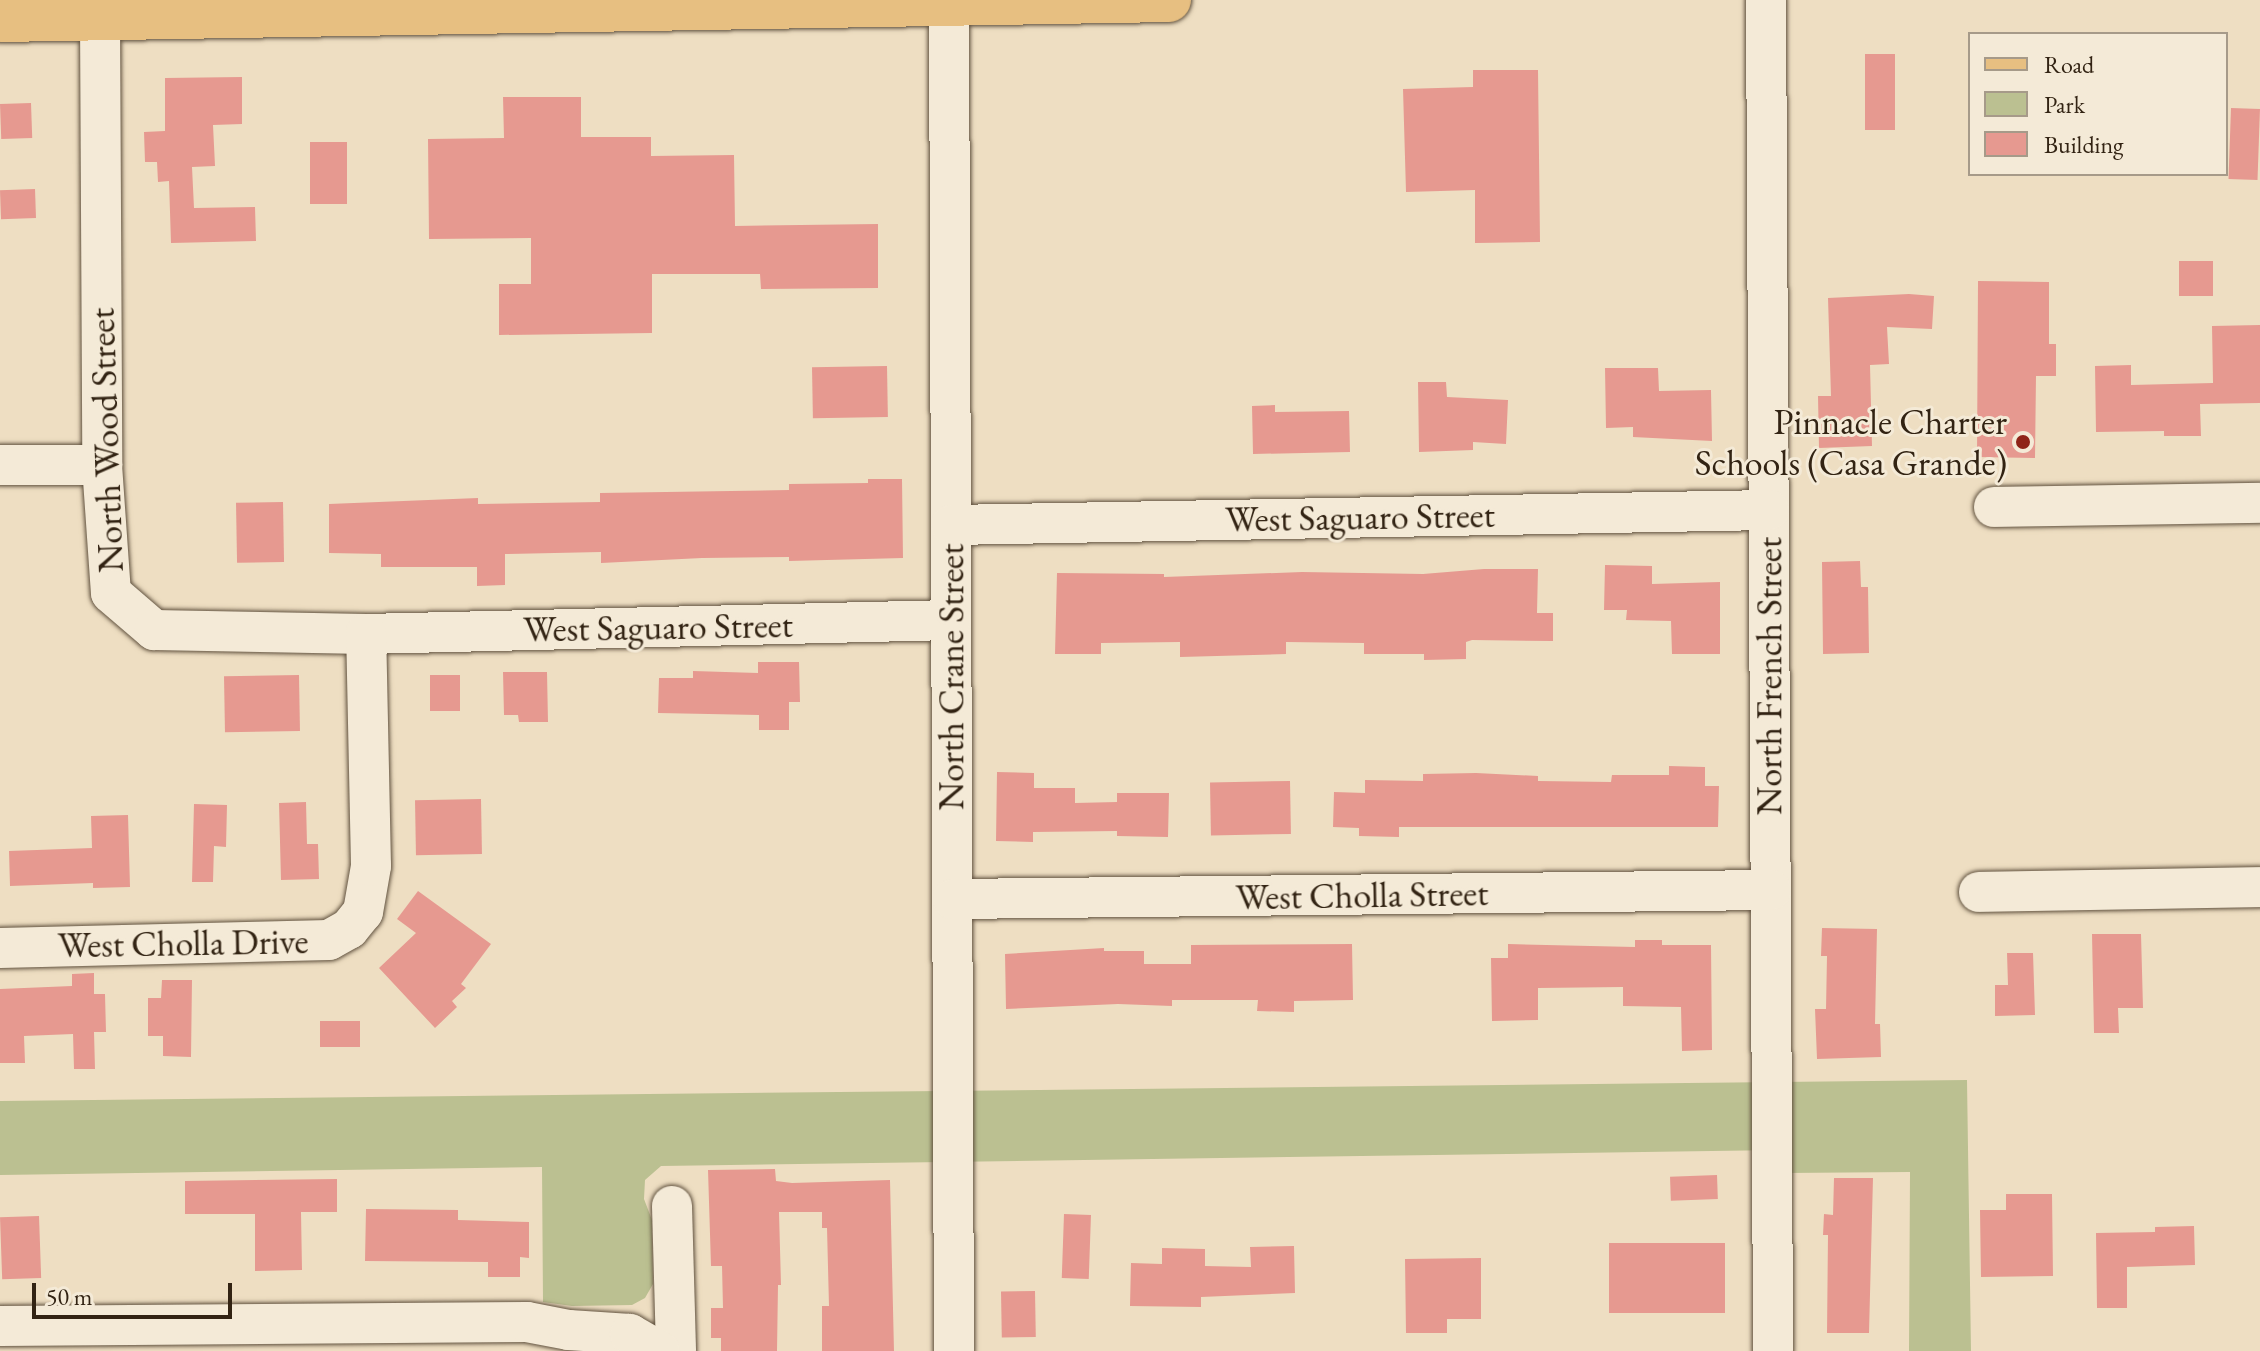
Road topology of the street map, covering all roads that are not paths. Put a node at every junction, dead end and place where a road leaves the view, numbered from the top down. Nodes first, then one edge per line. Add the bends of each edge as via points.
1 (1169, 0) edge
2 (1766, 0) edge
3 (949, 2) junction
4 (384, 7) edge
5 (100, 19) junction
6 (0, 20) edge
7 (0, 465) edge
8 (102, 465) junction
9 (2260, 503) edge
10 (1994, 507) dead end
11 (1769, 510) junction
12 (951, 525) junction
13 (951, 620) junction
14 (366, 634) junction
15 (2260, 887) edge
16 (1771, 890) junction
17 (1979, 892) dead end
18 (953, 899) junction
19 (0, 948) edge
20 (672, 1206) dead end
21 (0, 1326) edge
22 (659, 1351) edge
23 (676, 1351) edge
24 (954, 1351) edge
25 (1773, 1351) edge

1 - 3 main road
2 - 11 street, North French Street
3 - 4 main road
3 - 12 street, North Crane Street
4 - 5 main road
5 - 6 main road
5 - 8 street, North Wood Street
7 - 8 street
8 - 14 street, North Wood Street via 111,593 154,630
9 - 10 street
11 - 12 street, West Saguaro Street
11 - 16 street, North French Street
12 - 13 street, North Crane Street
13 - 14 street, West Saguaro Street
13 - 18 street, North Crane Street
14 - 19 street, West Cholla Drive via 371,866 363,912 349,929 329,940
15 - 17 street
16 - 18 street, West Cholla Street
16 - 25 street, North French Street
18 - 24 street, North Crane Street
20 - 23 street
21 - 22 street via 527,1322 630,1334

